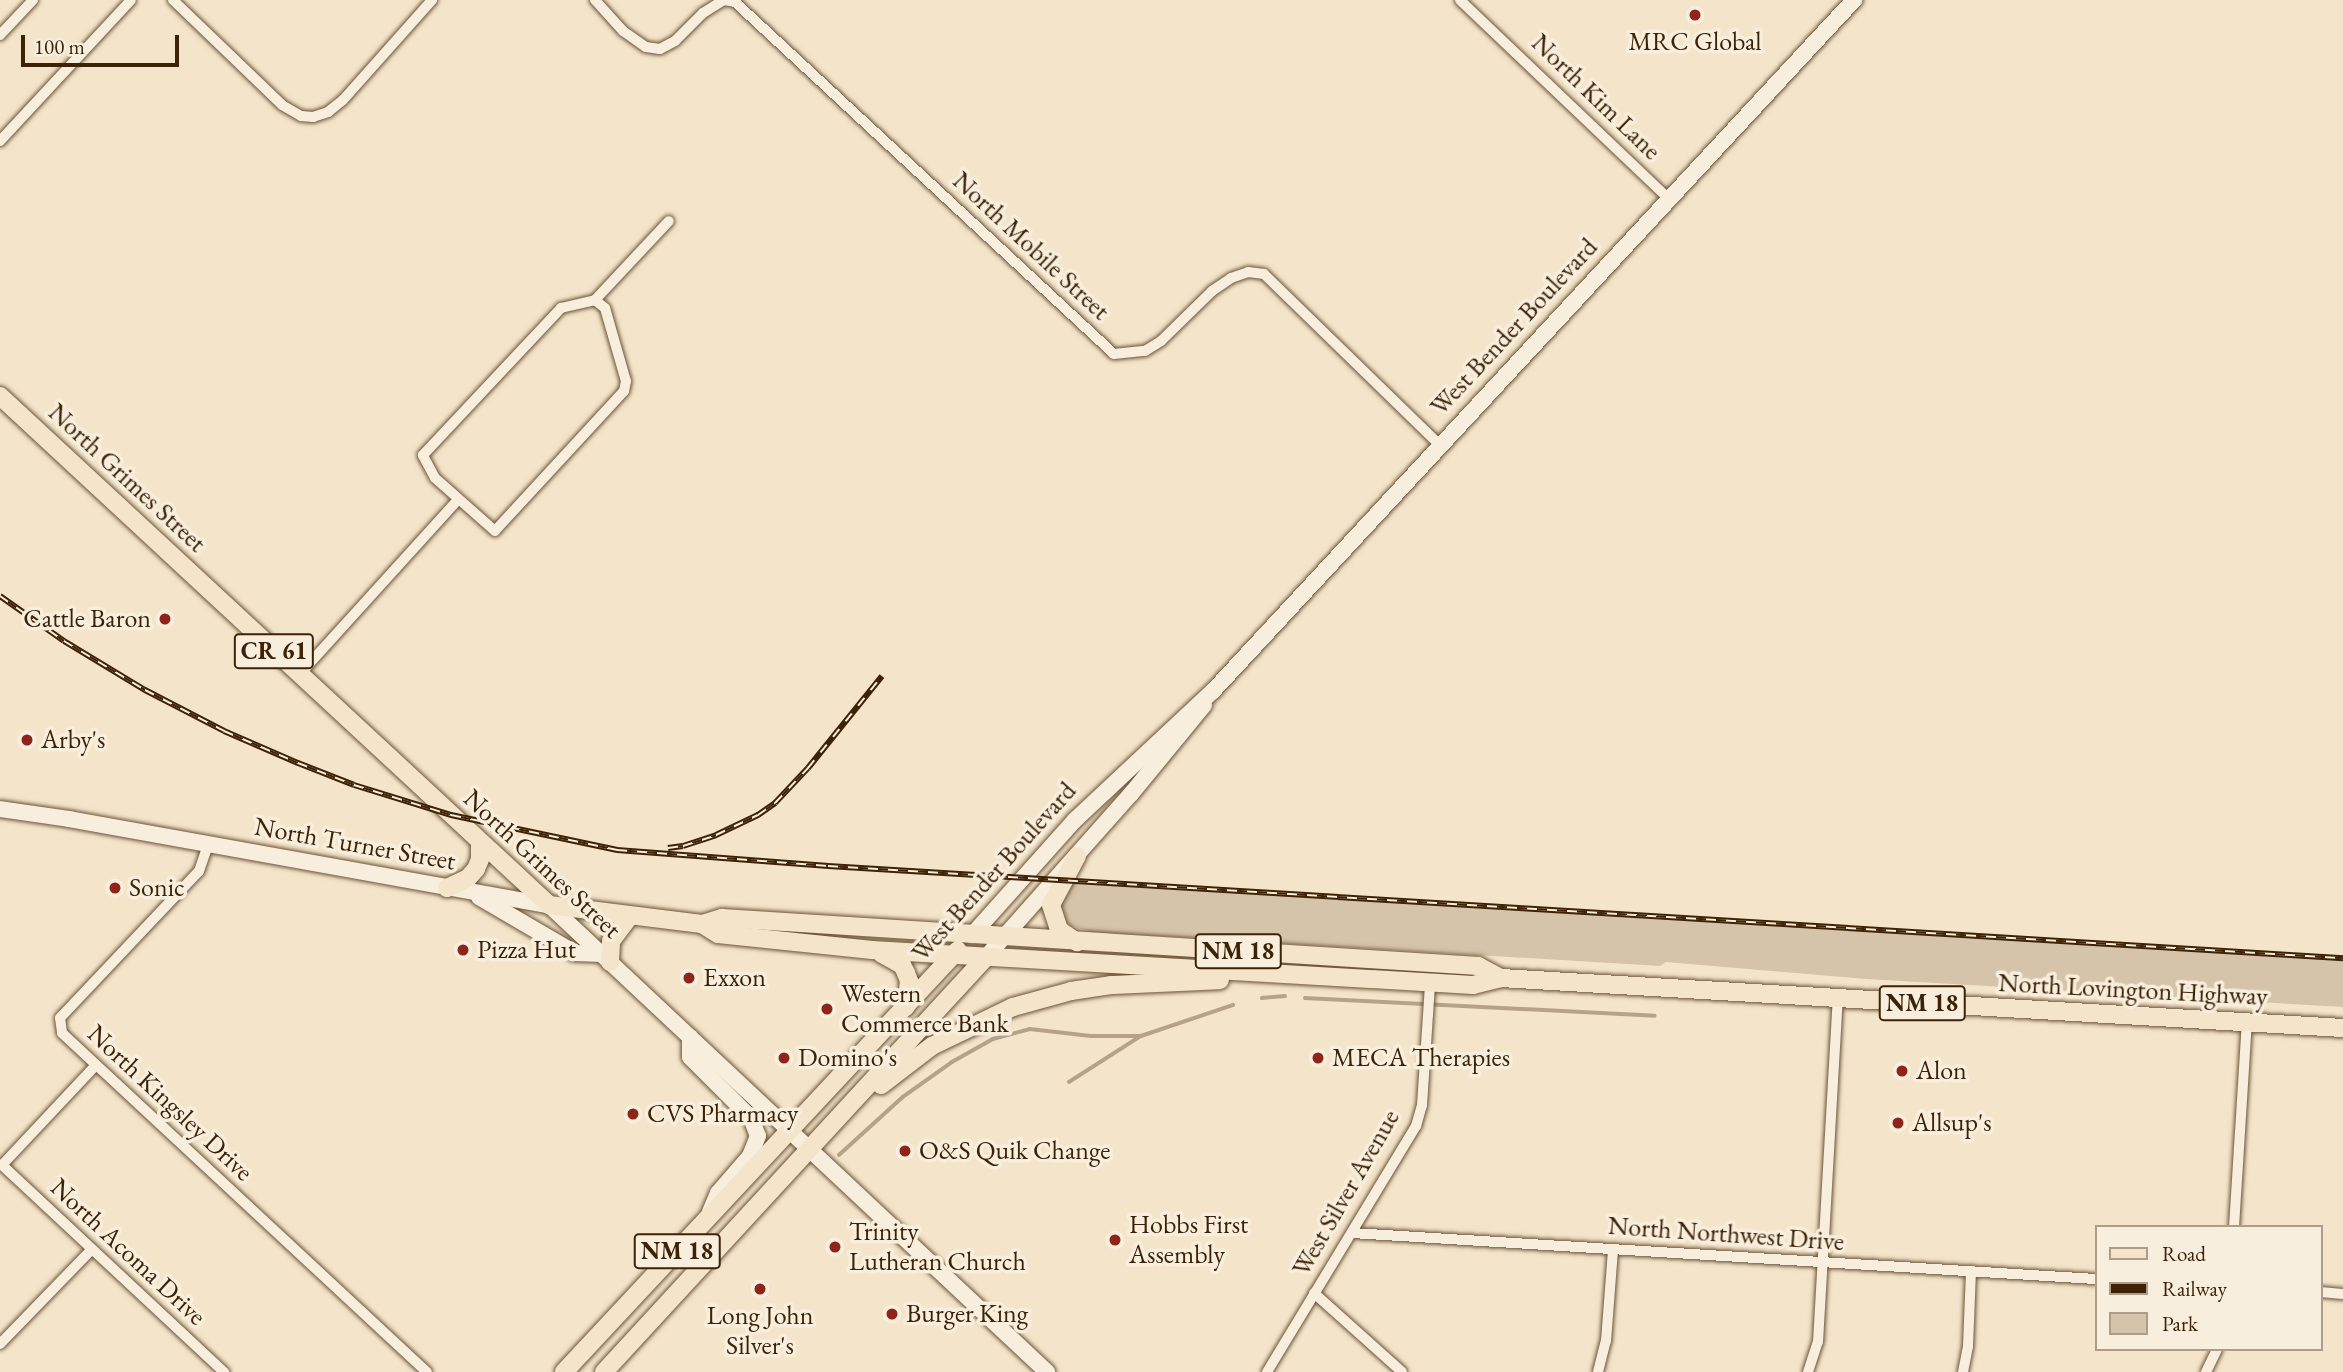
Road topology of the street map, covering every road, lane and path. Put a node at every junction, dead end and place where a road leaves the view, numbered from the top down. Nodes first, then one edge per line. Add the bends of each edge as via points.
1 (33, 0) edge
2 (131, 0) edge
3 (173, 0) edge
4 (432, 0) edge
5 (595, 0) edge
6 (1460, 0) edge
7 (1854, 0) edge
8 (0, 35) edge
9 (0, 141) edge
10 (1669, 199) junction
11 (668, 221) dead end
12 (595, 300) junction
13 (0, 396) edge
14 (1440, 445) junction
15 (458, 500) junction
16 (300, 674) junction
17 (1213, 691) junction
18 (0, 809) edge
19 (481, 842) junction
20 (208, 845) junction
21 (1077, 856) junction
22 (447, 888) junction
23 (471, 892) junction
24 (549, 905) junction
25 (629, 917) junction
26 (702, 925) junction
27 (972, 935) junction
28 (1004, 937) junction
29 (1077, 942) junction
30 (872, 950) junction
31 (955, 954) junction
32 (987, 956) junction
33 (606, 958) junction
34 (1252, 972) junction
35 (1501, 978) junction
36 (1430, 983) junction
37 (1838, 998) junction
38 (906, 1007) junction
39 (2247, 1023) junction
40 (2343, 1028) edge
41 (690, 1037) junction
42 (96, 1065) junction
43 (847, 1110) junction
44 (791, 1132) junction
45 (811, 1149) junction
46 (2, 1165) edge
47 (708, 1219) junction
48 (2234, 1225) edge
49 (1352, 1233) junction
50 (92, 1249) junction
51 (1613, 1249) junction
52 (1822, 1263) junction
53 (1971, 1272) junction
54 (2094, 1279) edge
55 (2322, 1292) edge
56 (638, 1293) junction
57 (1314, 1293) junction
58 (2343, 1294) edge
59 (659, 1313) junction
60 (0, 1344) edge
61 (2216, 1351) edge
62 (224, 1372) edge
63 (427, 1372) edge
64 (564, 1372) edge
65 (604, 1372) edge
66 (1047, 1372) edge
67 (1267, 1372) edge
68 (1402, 1372) edge
69 (1598, 1372) edge
70 (1808, 1372) edge
71 (1963, 1372) edge
72 (2206, 1372) edge

1 - 8 street
2 - 9 street
3 - 4 street via 282,105 313,117 343,100
5 - 14 street, North Mobile Street via 623,31 646,47 660,49 703,13 724,0 735,2 1114,354 1145,351 1161,341 1231,278 1248,272 1264,274
6 - 10 street, North Kim Lane
7 - 10 main road, West Bender Boulevard
10 - 14 main road, West Bender Boulevard
11 - 12 street
12 - 15 street via 561,309 423,455 435,478
12 - 15 street via 605,308 622,364 626,381 621,397 495,531
13 - 16 main road, North Grimes Street / CR 61
14 - 17 main road, West Bender Boulevard
15 - 16 street
16 - 19 main road, North Grimes Street / CR 61
17 - 21 main road, West Bender Boulevard via 1197,718
17 - 27 main road, West Bender Boulevard via 1084,810
18 - 20 main road, North Turner Street
19 - 22 main road via 476,869
19 - 24 main road, North Grimes Street / CR 61
20 - 22 main road, North Turner Street
20 - 42 street, North Kingsley Drive via 199,870 60,1018 62,1033
21 - 28 main road, West Bender Boulevard
21 - 29 main road via 1051,905 1059,930
22 - 23 main road, North Turner Street
23 - 24 main road, North Turner Street
23 - 33 main road via 575,953
24 - 25 main road, North Turner Street
24 - 33 main road, North Grimes Street / CR 61
25 - 26 main road, North Turner Street
25 - 33 main road via 611,941
26 - 27 main road, North Turner Street via 722,918
26 - 30 main road, North Turner Street via 718,934
27 - 28 main road, North Lovington Highway / NM 18
27 - 31 main road, West Bender Boulevard / NM 18
28 - 29 main road, North Lovington Highway / NM 18
28 - 32 main road, West Bender Boulevard
29 - 35 main road, North Lovington Highway / NM 18 via 1478,966
30 - 31 main road, North Turner Street
30 - 38 main road via 902,965 908,981
31 - 32 main road, North Turner Street
31 - 38 main road, West Bender Boulevard / NM 18
32 - 34 main road, North Lovington Highway / NM 18
32 - 43 main road, West Bender Boulevard / NM 18
33 - 41 main road, North Grimes Street / CR 61
34 - 36 main road, North Lovington Highway / NM 18
34 - 43 main road via 1229,980 1111,985 1013,1007 932,1046
35 - 36 main road, North Lovington Highway / NM 18 via 1473,985
35 - 37 main road, North Lovington Highway / NM 18
36 - 49 street, West Silver Avenue via 1422,1105 1416,1126
37 - 39 main road, North Lovington Highway / NM 18
37 - 52 street
38 - 44 main road, West Bender Boulevard / NM 18
39 - 40 main road, North Lovington Highway / NM 18
39 - 48 street
41 - 44 main road, North Grimes Street / CR 61
41 - 47 main road via 690,1057 751,1118 758,1136 750,1156 718,1193
42 - 46 street
42 - 63 street, North Kingsley Drive
43 - 45 main road, West Bender Boulevard / NM 18
44 - 45 main road, North Grimes Street / CR 61
44 - 47 main road, West Bender Boulevard / NM 18
45 - 59 main road, West Bender Boulevard / NM 18
45 - 66 main road, North Grimes Street / CR 61
46 - 50 street, North Acoma Drive
47 - 56 main road, West Bender Boulevard / NM 18
49 - 51 street, North Northwest Drive
49 - 57 street, West Silver Avenue
50 - 60 street
50 - 62 street, North Acoma Drive
51 - 52 street, North Northwest Drive
51 - 69 street via 1606,1341
52 - 53 street, North Northwest Drive
52 - 70 street via 1818,1342
53 - 54 street, North Northwest Drive
53 - 71 street
55 - 58 street
56 - 59 main road
56 - 64 main road, West Bender Boulevard / NM 18
57 - 67 street, West Silver Avenue
57 - 68 street
59 - 65 main road, West Bender Boulevard / NM 18
61 - 72 street

